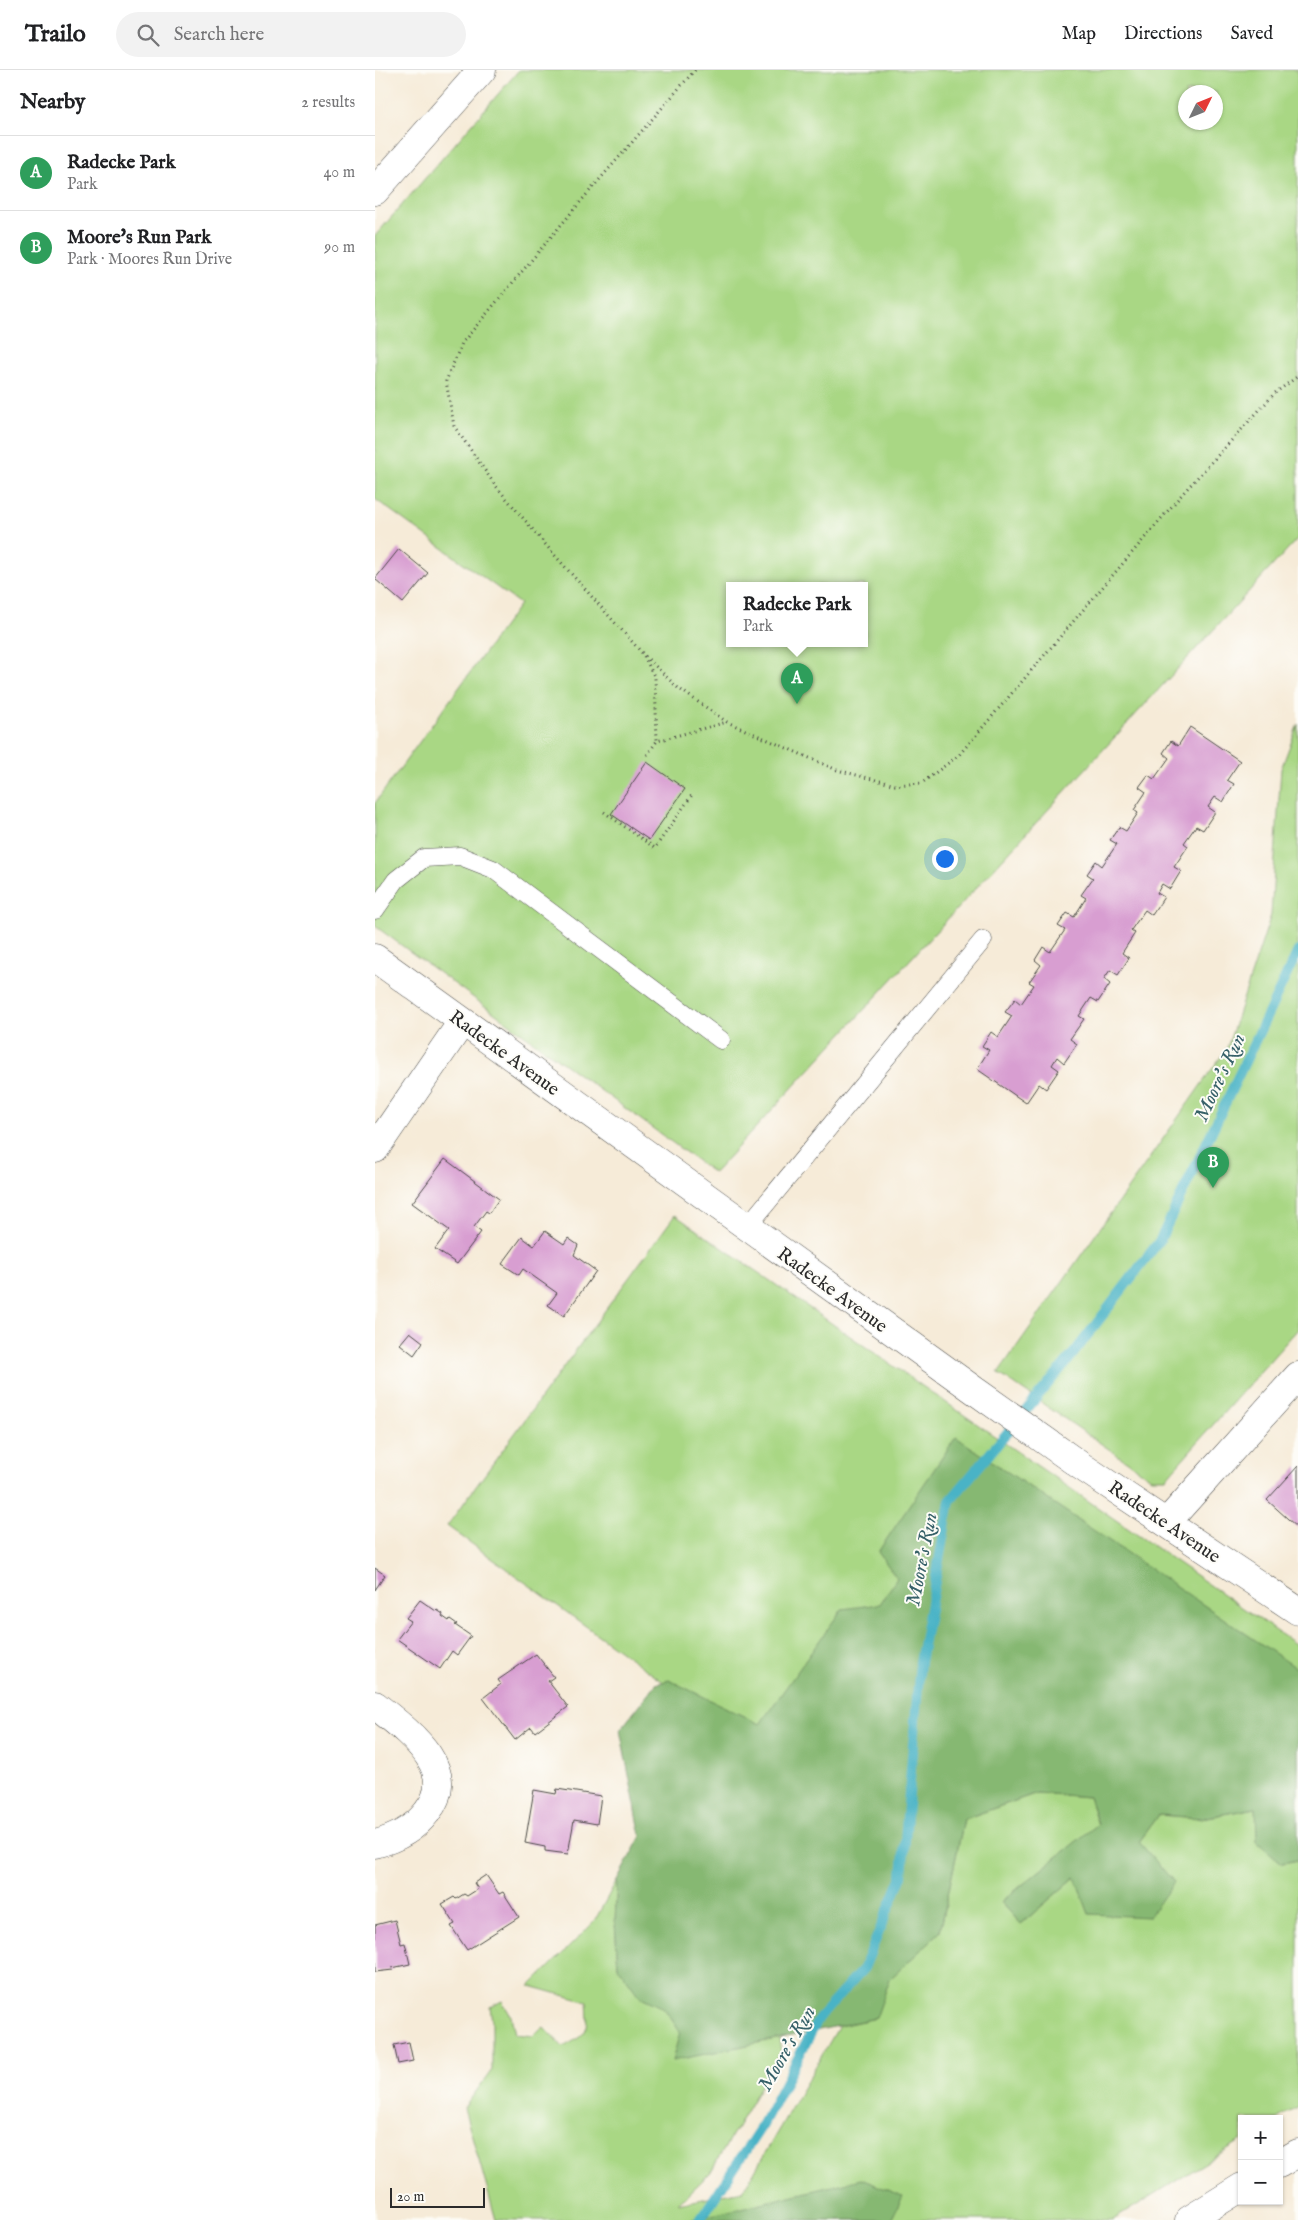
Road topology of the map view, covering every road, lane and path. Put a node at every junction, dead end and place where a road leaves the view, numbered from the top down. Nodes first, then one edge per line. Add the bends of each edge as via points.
1 (482, 70) edge
2 (695, 70) edge
3 (375, 191) edge
4 (1298, 376) edge
5 (643, 654) junction
6 (727, 722) junction
7 (657, 741) junction
8 (647, 755) dead end
9 (692, 795) dead end
10 (604, 812) dead end
11 (375, 910) edge
12 (983, 940) dead end
13 (375, 958) edge
14 (462, 1022) junction
15 (721, 1040) dead end
16 (375, 1149) edge
17 (747, 1227) junction
18 (1298, 1376) edge
19 (1167, 1522) junction
20 (1298, 1610) edge
21 (375, 1705) edge
22 (375, 1844) edge
23 (1298, 2153) edge
24 (1283, 2162) edge
25 (1238, 2189) edge
26 (1189, 2220) edge

1 - 3 street
2 - 5 path via 462,343 445,381 454,426 495,485
4 - 6 path via 1275,393 1184,492 959,755 922,783 895,784 837,770
5 - 6 path via 678,688
5 - 7 path via 655,678
6 - 7 path
7 - 8 path
9 - 10 path via 655,848
11 - 15 lane via 396,880 424,858 460,856 493,869
12 - 17 lane
13 - 14 street, Radecke Avenue
14 - 16 street
14 - 17 street, Radecke Avenue
17 - 19 street, Radecke Avenue via 1081,1466
18 - 19 street
19 - 20 street, Radecke Avenue
21 - 22 street via 424,1748 436,1770 439,1788 434,1804 423,1818 405,1832
23 - 24 street
25 - 26 street

